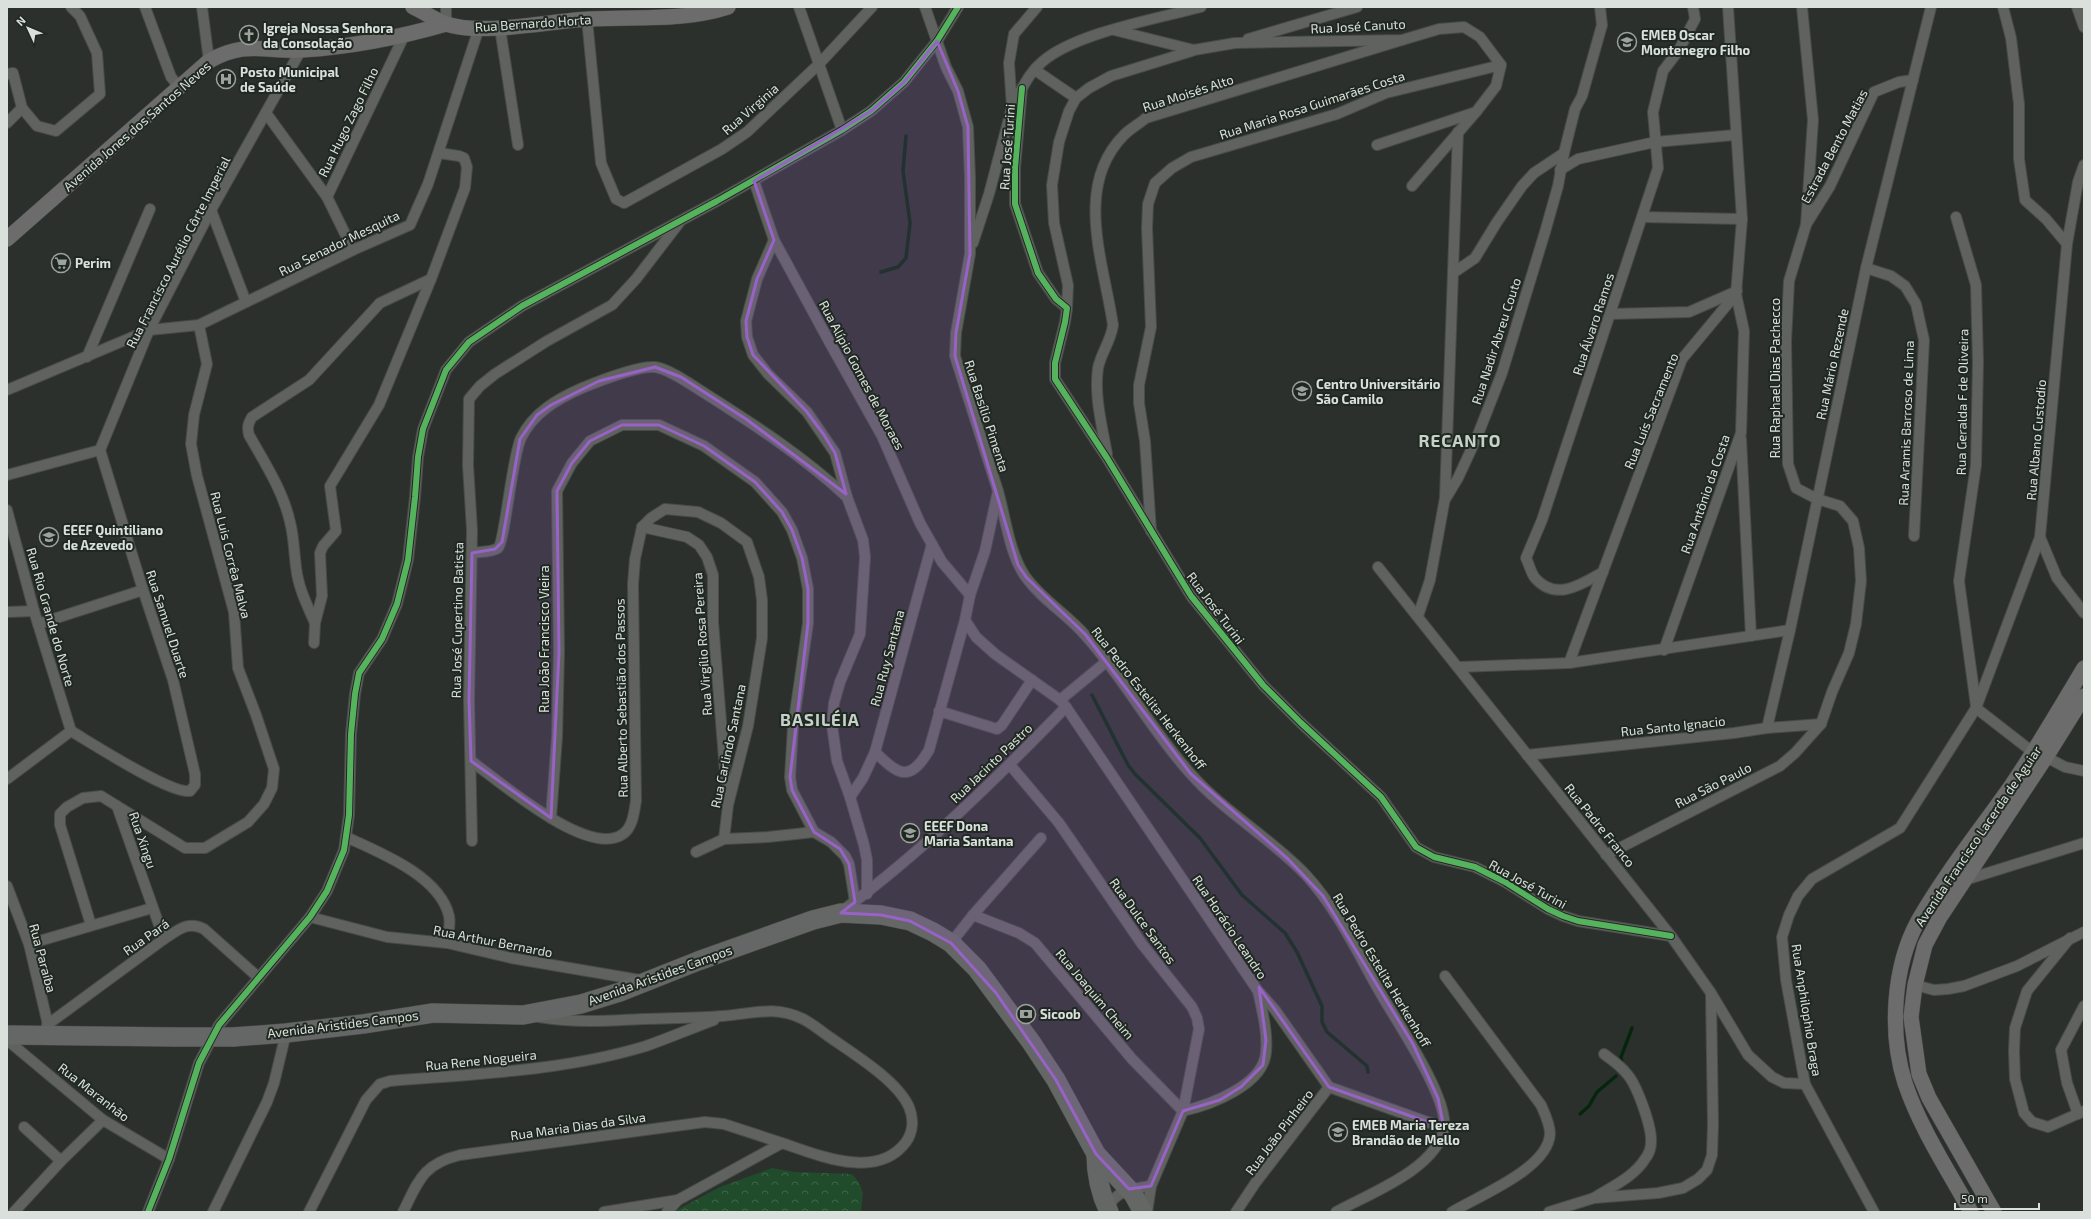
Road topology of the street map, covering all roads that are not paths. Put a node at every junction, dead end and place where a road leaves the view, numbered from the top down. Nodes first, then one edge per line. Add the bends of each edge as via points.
1 (71, 7) edge
2 (145, 7) edge
3 (202, 7) edge
4 (414, 7) edge
5 (446, 7) edge
6 (728, 7) edge
7 (799, 7) edge
8 (872, 7) edge
9 (925, 7) edge
10 (958, 7) edge
11 (1037, 7) edge
12 (1201, 7) edge
13 (1357, 7) edge
14 (1600, 7) edge
15 (1693, 7) edge
16 (1728, 7) edge
17 (1802, 7) edge
18 (1931, 7) edge
19 (2003, 7) edge
20 (2077, 7) edge
21 (681, 12) edge
22 (587, 19) junction
23 (446, 24) junction
24 (479, 28) junction
25 (500, 28) junction
26 (2084, 28) edge
27 (1114, 30) junction
28 (404, 36) junction
29 (1402, 40) junction
30 (937, 41) junction
31 (1235, 43) junction
32 (301, 50) junction
33 (1194, 50) junction
34 (209, 61) junction
35 (819, 64) junction
36 (1501, 64) junction
37 (1035, 70) junction
38 (7, 74) edge
39 (1913, 80) junction
40 (180, 88) junction
41 (1022, 88) junction
42 (1076, 98) junction
43 (1012, 107) junction
44 (22, 108) junction
45 (1476, 112) junction
46 (266, 113) junction
47 (7, 123) edge
48 (842, 130) junction
49 (1458, 132) junction
50 (1735, 135) junction
51 (1655, 142) junction
52 (518, 145) dead end
53 (1377, 145) dead end
54 (439, 153) junction
55 (1564, 153) junction
56 (2084, 165) edge
57 (1560, 170) junction
58 (754, 181) junction
59 (1412, 186) dead end
60 (327, 197) junction
61 (150, 209) dead end
62 (211, 210) junction
63 (1642, 217) junction
64 (1956, 217) dead end
65 (1742, 219) junction
66 (681, 220) junction
67 (1806, 225) junction
68 (7, 239) edge
69 (774, 240) junction
70 (2067, 244) junction
71 (353, 250) junction
72 (970, 254) junction
73 (1866, 268) junction
74 (1453, 273) junction
75 (431, 279) junction
76 (1736, 293) junction
77 (246, 302) junction
78 (1067, 308) junction
79 (1610, 314) junction
80 (199, 325) junction
81 (149, 330) junction
82 (87, 357) junction
83 (7, 390) edge
84 (1741, 433) junction
85 (100, 450) junction
86 (1107, 458) junction
87 (7, 475) edge
88 (998, 492) junction
89 (847, 497) junction
90 (1446, 498) junction
91 (1816, 499) junction
92 (7, 510) edge
93 (642, 527) junction
94 (1151, 533) junction
95 (1914, 536) dead end
96 (2040, 537) junction
97 (932, 544) junction
98 (472, 553) junction
99 (1378, 567) dead end
100 (1603, 572) junction
101 (143, 590) junction
102 (970, 595) junction
103 (34, 611) junction
104 (7, 612) edge
105 (2084, 613) edge
106 (1418, 616) junction
107 (965, 620) junction
108 (315, 623) junction
109 (38, 624) junction
110 (1790, 630) junction
111 (1751, 636) junction
112 (314, 643) dead end
113 (1664, 650) junction
114 (1106, 662) junction
115 (1569, 663) junction
116 (1459, 667) junction
117 (2084, 668) edge
118 (1032, 680) junction
119 (2084, 696) edge
120 (1063, 703) junction
121 (1976, 708) junction
122 (940, 711) junction
123 (1822, 724) junction
124 (1767, 728) junction
125 (70, 731) junction
126 (874, 752) junction
127 (1527, 755) junction
128 (2040, 755) junction
129 (471, 761) junction
130 (1010, 765) junction
131 (2084, 771) edge
132 (7, 779) edge
133 (850, 797) junction
134 (728, 805) junction
135 (117, 806) junction
136 (551, 818) junction
137 (814, 832) junction
138 (346, 837) junction
139 (1041, 838) dead end
140 (724, 839) junction
141 (472, 841) dead end
142 (2084, 843) edge
143 (696, 852) dead end
144 (1606, 855) junction
145 (1965, 880) junction
146 (7, 886) edge
147 (867, 894) junction
148 (848, 907) junction
149 (152, 908) junction
150 (973, 915) junction
151 (310, 918) junction
152 (90, 924) junction
153 (2084, 932) edge
154 (1671, 936) junction
155 (2070, 938) junction
156 (164, 939) junction
157 (447, 943) junction
158 (29, 944) junction
159 (952, 944) junction
160 (1445, 976) dead end
161 (259, 978) junction
162 (648, 982) junction
163 (1915, 986) junction
164 (1258, 991) junction
165 (1711, 993) junction
166 (2084, 1006) edge
167 (523, 1015) junction
168 (724, 1016) junction
169 (49, 1031) junction
170 (286, 1033) junction
171 (7, 1035) edge
172 (7, 1040) edge
173 (1604, 1054) dead end
174 (1805, 1084) junction
175 (1329, 1087) junction
176 (1183, 1111) junction
177 (2081, 1112) edge
178 (103, 1120) junction
179 (24, 1127) dead end
180 (1444, 1128) junction
181 (782, 1143) junction
182 (1096, 1154) junction
183 (169, 1159) junction
184 (61, 1161) junction
185 (1151, 1186) junction
186 (1129, 1189) junction
187 (1594, 1198) junction
188 (678, 1200) junction
189 (1108, 1209) edge
190 (14, 1212) edge
191 (148, 1212) edge
192 (212, 1212) edge
193 (309, 1212) edge
194 (403, 1212) edge
195 (604, 1212) edge
196 (667, 1212) edge
197 (1143, 1212) edge
198 (1147, 1212) edge
199 (1236, 1212) edge
200 (1336, 1212) edge
201 (1452, 1212) edge
202 (1549, 1212) edge
203 (1874, 1212) edge
204 (1971, 1212) edge
205 (1994, 1212) edge

1 - 44 street via 80,16 97,54 100,94 56,132 37,126
2 - 40 street via 171,77
3 - 34 street
4 - 23 main road, Rua Bernardo Horta
5 - 23 street
6 - 21 main road, Rua Bernardo Horta via 705,14
7 - 35 street
8 - 35 street, Rua Virginia
9 - 30 street, Rua Basílio Pimenta
10 - 30 street
11 - 43 street via 1014,34 1009,63
12 - 27 street
13 - 31 street
14 - 55 street via 1602,25
15 - 51 street, Rua Álvaro Ramos via 1695,19 1679,50 1663,70 1653,112
16 - 50 street
17 - 67 street, Rua Raphael Dias Pachecco via 1813,120
18 - 39 street, Rua Mário Rezende
19 - 70 street via 2011,38 2019,104 2019,159 2025,200 2046,219
20 - 26 street
21 - 22 main road, Rua Bernardo Horta
22 - 25 main road, Rua Bernardo Horta
22 - 35 street, Rua Virginia via 600,163 616,200 624,203 722,149 740,136
23 - 24 main road, Rua Bernardo Horta
23 - 28 main road, Avenida Jones dos Santos Neves
24 - 25 main road, Rua Bernardo Horta
24 - 54 street, Rua Senador Mesquita
25 - 52 street
27 - 33 street, Rua José Canuto
27 - 37 street via 1066,46 1041,62
28 - 32 main road, Avenida Jones dos Santos Neves
28 - 60 street, Rua Hugo Zago Filho
29 - 31 street, Rua José Canuto
29 - 36 street, Rua José Canuto via 1439,29 1464,26 1480,37
29 - 86 street, Rua Moisés Alto via 1146,118 1125,134 1113,148 1099,175 1096,197 1099,252 1113,325 1098,366 1097,379
30 - 48 street via 904,82 871,111
30 - 72 street, Rua Basílio Pimenta via 958,91 968,126
31 - 33 street, Rua José Canuto
32 - 34 main road, Avenida Jones dos Santos Neves via 256,47 233,49
32 - 46 street, Rua Francisco Aurélio Côrte Imperial
33 - 42 street via 1111,76
34 - 40 main road, Avenida Jones dos Santos Neves
35 - 48 street
36 - 45 street via 1496,86
36 - 94 street, Rua Maria Rosa Guimarães Costa via 1386,93 1336,114 1191,157 1172,168 1155,183 1148,204 1147,228 1151,327 1139,385
37 - 41 street
37 - 42 street
38 - 44 street via 13,73
39 - 67 street, Estrada Bento Matias via 1899,82 1874,92 1830,186
39 - 73 street, Rua Mário Rezende
40 - 68 main road, Avenida Jones dos Santos Neves
41 - 43 street
41 - 78 street, Rua José Turini via 1015,168 1015,204 1038,273 1056,299
42 - 78 street via 1059,142 1052,185 1054,223 1068,285
43 - 72 street
44 - 47 street
45 - 49 street
45 - 53 street
46 - 60 street
46 - 62 street, Rua Francisco Aurélio Côrte Imperial
48 - 58 street
49 - 59 street
49 - 74 street
50 - 51 street
50 - 65 street
51 - 57 street via 1578,159
51 - 63 street, Rua Álvaro Ramos via 1658,168
54 - 71 street, Rua Senador Mesquita via 410,225
54 - 75 street via 460,156 464,158 467,167 465,188
55 - 57 street
55 - 74 street via 1534,173 1497,222 1475,258
56 - 70 street, Rua Albano Custodio via 2078,182
57 - 90 street, Rua Nadir Abreu Couto via 1558,186 1525,302 1502,373 1477,437
58 - 66 street
58 - 69 street, Rua Alípio Gomes de Moraes
60 - 71 street
61 - 82 street
62 - 77 street
62 - 81 street, Rua Francisco Aurélio Côrte Imperial
63 - 65 street
63 - 79 street, Rua Álvaro Ramos
64 - 121 street, Rua Geralda F de Oliveira via 1976,285 1976,465 1959,581
65 - 76 street
66 - 98 street, Rua José Cupertino Batista via 636,279 612,305 547,341 495,374 480,386 469,400 468,465
66 - 138 street via 522,306 469,342 446,370 423,428 408,560 397,604 382,638 359,673 354,694
67 - 91 street, Rua Raphael Dias Pachecco via 1789,281 1786,341 1788,464 1796,488
69 - 89 street via 757,279 746,321 747,337 757,360 768,374 807,412 824,435 835,453
69 - 97 street, Rua Alípio Gomes de Moraes via 882,436 920,523
70 - 96 street, Rua Albano Custodio
71 - 77 street, Rua Senador Mesquita
72 - 88 street, Rua Basílio Pimenta via 956,333 955,356
73 - 91 street, Rua Mário Rezende
73 - 95 street, Rua Aramis Barroso de Lima via 1891,276 1905,286 1916,304 1924,340
74 - 90 street
75 - 108 street via 379,405 330,486 336,531 320,553 322,596
75 - 108 street via 380,303 309,380 252,417 248,423 249,435 271,475 290,521 296,568
76 - 79 street via 1690,312
76 - 84 street, Rua Antônio da Costa via 1744,331
76 - 100 street, Rua Luís Sacramento via 1682,359
77 - 80 street, Rua Senador Mesquita
78 - 86 street, Rua José Turini via 1055,363 1055,380
79 - 100 street, Rua Álvaro Ramos via 1542,520 1526,558 1535,578 1552,590 1575,588
80 - 81 street, Rua Senador Mesquita
80 - 135 street, Rua Luis Corrêa Malva via 207,364 194,415 191,444 197,476 234,612 238,668 273,762 272,788 264,804 248,822 205,848 185,848
81 - 82 street, Rua Senador Mesquita
81 - 85 street, Rua Francisco Aurélio Côrte Imperial
82 - 83 street, Rua Senador Mesquita
84 - 111 street
84 - 113 street, Rua Antônio da Costa
85 - 87 street
85 - 101 street, Rua Samuel Duarte
86 - 94 street, Rua José Turini
88 - 102 street, Rua Basílio Pimenta via 985,551
88 - 114 street, Rua Pedro Estelita Herkenhoff via 1016,558 1026,578 1085,634
89 - 98 street via 796,454 746,419 681,378 655,367 628,372 567,394 537,415 520,439 502,542 495,549
89 - 133 street via 858,523 865,557 860,634 840,682 834,703 832,725 837,761
90 - 106 street via 1430,580
91 - 110 street, Rua Mário Rezende
91 - 123 street, Rua Raphael Dias Pachecco via 1840,506 1853,521 1859,548 1861,581 1856,624 1849,653 1832,692
92 - 103 street, Rua Rio Grande do Norte
93 - 134 street, Rua Virgílio Rosa Pereira via 687,537 699,545 707,557 713,576 713,622
93 - 134 street, Rua Carlindo Santana via 665,509 698,512 721,523 747,542 760,577 762,638 748,726
93 - 136 street, Rua Alberto Sebastião dos Passos via 633,584 636,801 633,817 630,826 621,836 598,839 582,835
94 - 154 street, Rua José Turini via 1190,596 1263,685 1373,788 1416,847 1434,858 1475,867 1563,916 1578,921
96 - 105 street via 2057,578
96 - 121 street, Rua Albano Custodio
97 - 102 street, Rua Alípio Gomes de Moraes via 954,577
97 - 126 street, Rua Ruy Santana
98 - 129 street, Rua José Cupertino Batista via 469,700
99 - 106 street, Rua Padre Franco
100 - 115 street, Rua Luís Sacramento
101 - 109 street
101 - 125 street, Rua Samuel Duarte via 174,680 195,774 195,785 190,791 184,792 162,783
102 - 107 street, Rua Basílio Pimenta
103 - 104 street
103 - 109 street, Rua Rio Grande do Norte
106 - 116 street, Rua Padre Franco
107 - 118 street via 985,645
107 - 122 street, Rua Basílio Pimenta
108 - 112 street
109 - 125 street, Rua Rio Grande do Norte
110 - 111 street
110 - 124 street, Rua Mário Rezende
111 - 113 street
113 - 115 street
114 - 120 street, Rua Jacinto Pastro
114 - 180 street, Rua Pedro Estelita Herkenhoff via 1155,731 1190,774 1293,863 1323,896 1413,1044 1438,1098
115 - 116 street
116 - 127 street, Rua Padre Franco
117 - 128 main road, Avenida Francisco Lacerda de Aguiar
118 - 120 street
118 - 122 street via 997,729
119 - 128 main road, Avenida Francisco Lacerda de Aguiar
120 - 130 street, Rua Jacinto Pastro
120 - 164 street, Rua Horácio Leandro
121 - 128 street
121 - 174 street, Rua Anphilophio Braga via 1900,828 1812,879 1798,896 1789,915 1782,937 1783,960
122 - 126 street, Rua Basílio Pimenta via 929,750 914,769 905,773 897,772
123 - 124 street, Rua Santo Ignacio
123 - 144 street, Rua São Paulo via 1780,766
124 - 127 street, Rua Santo Ignacio
125 - 132 street
126 - 133 street, Rua Ruy Santana via 863,778
127 - 144 street, Rua Padre Franco
128 - 131 street via 2065,767
128 - 145 main road, Avenida Francisco Lacerda de Aguiar
128 - 204 main road, Avenida Francisco Lacerda de Aguiar via 1918,922 1903,961 1897,988 1894,1011 1905,1082 1917,1111
129 - 136 street, Rua Alberto Sebastião dos Passos
129 - 141 street, Rua José Cupertino Batista
130 - 147 street, Rua Jacinto Pastro
130 - 176 street, Rua Dulce Santos via 1059,823 1142,944 1198,1018 1199,1029
133 - 147 street via 867,860
134 - 140 street, Rua Carlindo Santana
135 - 149 street, Rua Xingu
135 - 152 street, Rua Xingu via 101,796 82,798 67,806 60,814 62,830
136 - 137 street, Rua João Francisco Vieira via 557,737 559,652 557,491 572,463 590,441 622,425 659,425 704,446 755,482 782,512 792,530 802,558 808,588 808,623 790,777 792,790
137 - 140 street
137 - 148 street via 831,842 849,864
138 - 151 street via 344,850 327,891
138 - 157 street via 392,858 429,885 448,913 450,920
139 - 150 street
140 - 143 street
142 - 145 street
144 - 154 street, Rua Padre Franco
145 - 163 main road, Avenida Francisco Lacerda de Aguiar via 1925,945
146 - 158 street, Rua Paraíba
147 - 148 street, Rua Jacinto Pastro
148 - 159 highway, Avenida Aristides Campos via 910,921
148 - 162 highway, Avenida Aristides Campos via 759,938
149 - 152 street
149 - 156 street, Rua Xingu
150 - 159 street
150 - 176 street, Rua Joaquim Cheim via 1019,933 1035,944 1132,1059
151 - 157 street, Rua Arthur Bernardo via 387,937
151 - 161 street
152 - 158 street
153 - 155 street
154 - 165 street, Rua Padre Franco
155 - 163 street via 2017,966 1964,986 1934,990
155 - 177 street via 2027,991 2015,1028 2014,1050 2018,1096 2024,1113 2032,1122 2048,1127
156 - 161 street, Rua Pará via 184,927 197,925
156 - 169 street, Rua Pará
157 - 162 street, Rua Arthur Bernardo via 511,958
158 - 169 street, Rua Paraíba
159 - 182 highway, Avenida Aristides Campos via 977,969 1031,1042 1056,1080
160 - 201 street via 1541,1105 1548,1120 1550,1134 1547,1147 1523,1172
161 - 183 street via 219,1026 199,1063
162 - 167 highway, Avenida Aristides Campos via 581,1004
163 - 205 main road, Avenida Francisco Lacerda de Aguiar via 1911,1017 1919,1074 1929,1098
164 - 175 street, Rua João Pinheiro via 1275,1010
164 - 176 street, Rua Horácio Leandro via 1266,1040 1263,1065 1241,1087 1220,1100
165 - 174 street, Rua Padre Franco via 1753,1060 1772,1077 1784,1083
165 - 187 street via 1714,1124 1712,1155 1707,1170 1698,1179 1682,1188 1651,1194
166 - 177 street via 2061,1050 2067,1083
167 - 168 street via 569,1022
167 - 170 highway, Avenida Aristides Campos via 433,1013
168 - 181 street, Rua Maria Dias da Silva via 766,1010 784,1012 803,1019 865,1062 898,1092 909,1107 912,1121 910,1136 902,1148 876,1161 855,1162 824,1157
168 - 193 street, Rua Rene Nogueira via 646,1046 586,1060 529,1069 380,1084 366,1100
169 - 170 highway, Avenida Aristides Campos, bridge via 176,1037 233,1037
169 - 171 highway, Avenida Aristides Campos
170 - 192 street via 267,1102
172 - 178 street, Rua Maranhão
173 - 187 street via 1621,1067 1634,1084 1652,1140 1650,1151 1635,1171
174 - 203 street, Rua Anphilophio Braga
175 - 180 street
175 - 199 street, Rua João Pinheiro
176 - 185 street
178 - 183 street, Rua Maranhão
178 - 184 street
179 - 184 street
180 - 200 street via 1435,1147 1418,1166
181 - 188 street
181 - 194 street, Rua Maria Dias da Silva via 724,1124 704,1122 460,1155 434,1164 425,1172
182 - 186 highway, Avenida Aristides Campos
182 - 189 highway, Avenida Aristides Campos via 1100,1191
183 - 191 street
184 - 190 street
185 - 186 street
185 - 198 street
186 - 189 street via 1116,1195
186 - 197 highway, Avenida Aristides Campos via 1139,1201
187 - 202 street
188 - 195 street
188 - 196 street

